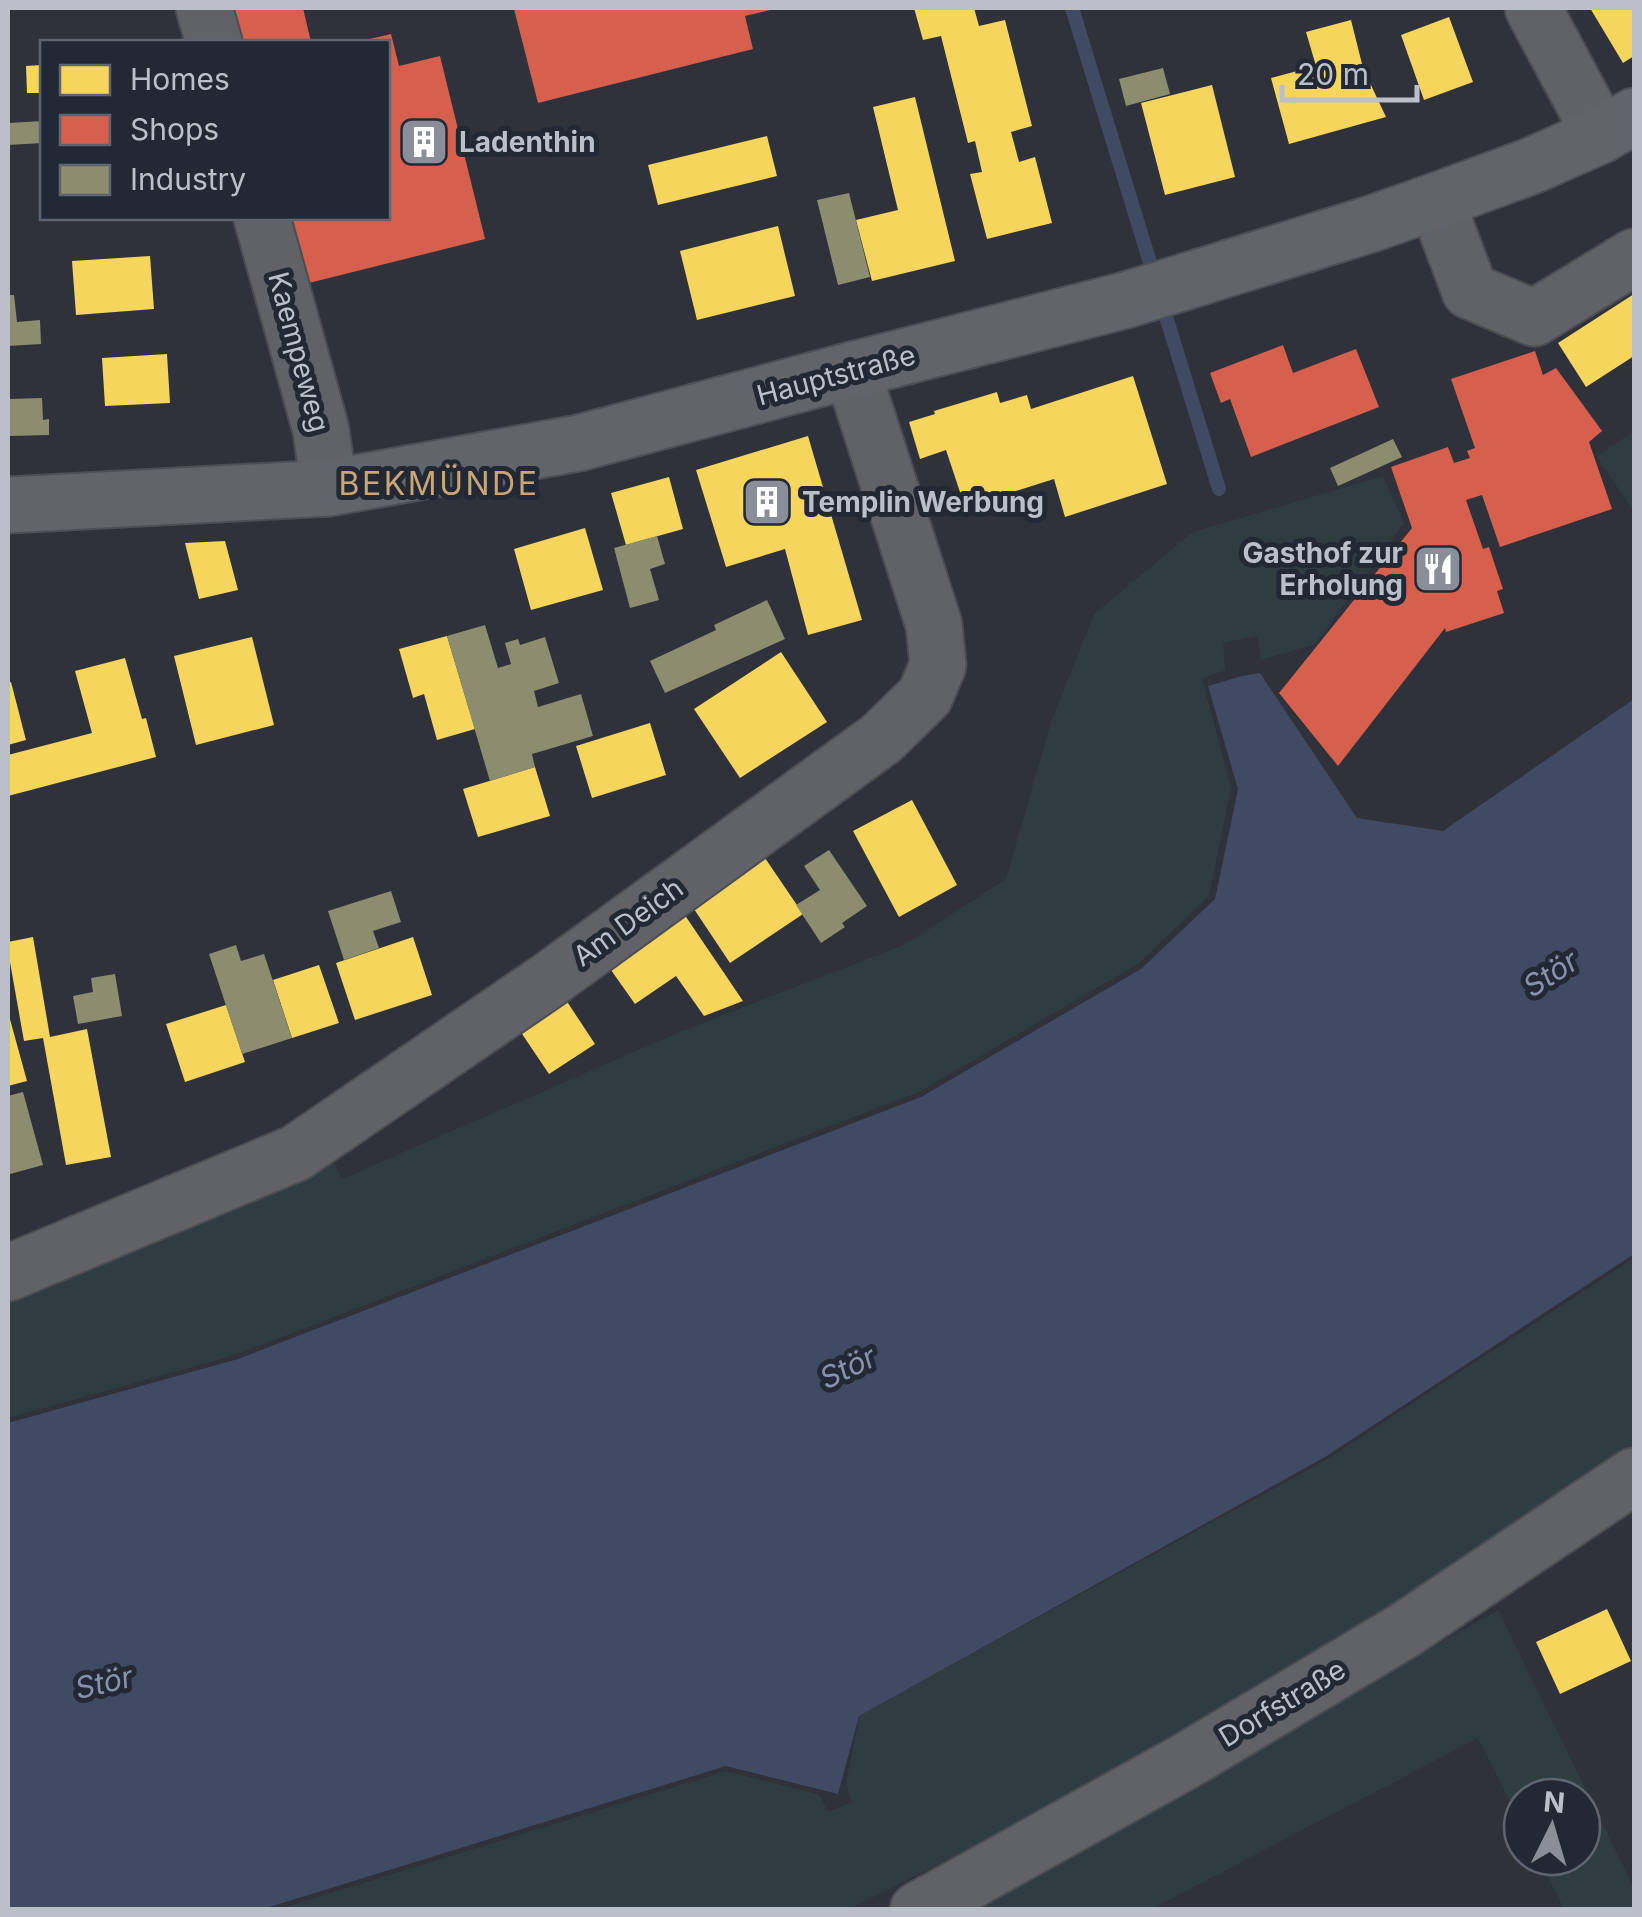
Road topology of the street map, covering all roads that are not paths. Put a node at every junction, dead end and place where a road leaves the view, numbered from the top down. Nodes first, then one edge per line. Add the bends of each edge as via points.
1 (204, 8) edge
2 (1533, 8) edge
3 (213, 40) edge
4 (1618, 126) edge
5 (1436, 201) junction
6 (263, 220) edge
7 (1634, 257) edge
8 (852, 370) junction
9 (329, 488) junction
10 (8, 504) edge
11 (8, 1272) edge
12 (1634, 1476) edge
13 (918, 1910) edge

1 - 3 street
2 - 4 street
4 - 5 main road, Hauptstraße
5 - 7 street via 1470,291 1534,318
5 - 8 main road, Hauptstraße via 1148,293
6 - 9 street, Kaempeweg via 322,430
8 - 9 main road, Hauptstraße via 579,443
8 - 11 street, Am Deich via 934,625 938,665 926,696 882,738 296,1154
9 - 10 main road, Hauptstraße
12 - 13 street, Dorfstraße via 1404,1630

